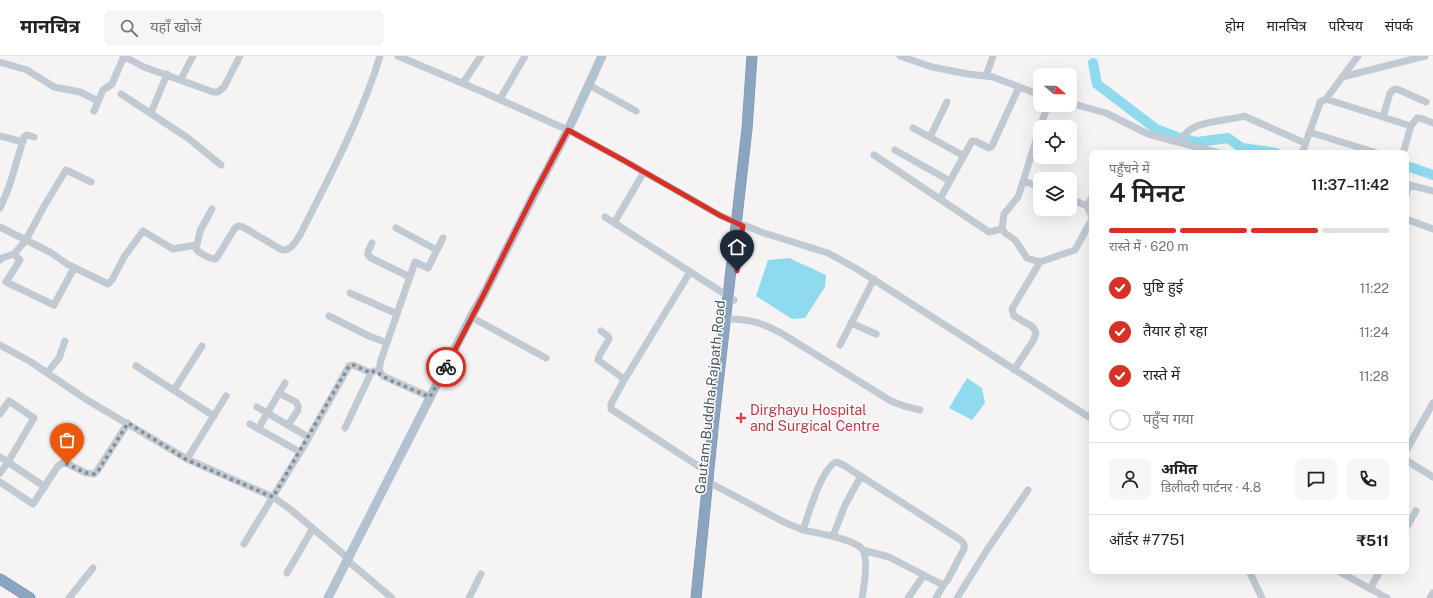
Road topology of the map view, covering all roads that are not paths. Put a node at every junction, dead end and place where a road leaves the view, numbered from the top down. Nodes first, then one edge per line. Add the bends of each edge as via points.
1 (124, 56) edge
2 (193, 56) edge
3 (240, 56) edge
4 (380, 56) edge
5 (398, 56) edge
6 (481, 56) edge
7 (525, 56) edge
8 (602, 56) edge
9 (752, 56) edge
10 (757, 56) edge
11 (900, 56) edge
12 (993, 56) edge
13 (1358, 56) edge
14 (1425, 56) edge
15 (0, 62) edge
16 (167, 74) junction
17 (986, 76) junction
18 (1342, 77) junction
19 (181, 79) junction
20 (463, 83) junction
21 (589, 86) junction
22 (1019, 87) junction
23 (1033, 92) edge
24 (121, 94) dead end
25 (500, 99) junction
26 (1326, 99) junction
27 (98, 101) junction
28 (947, 102) dead end
29 (1426, 102) dead end
30 (1077, 105) edge
31 (94, 111) dead end
32 (636, 111) dead end
33 (151, 113) junction
34 (1383, 117) junction
35 (1433, 123) edge
36 (1411, 126) junction
37 (913, 128) dead end
38 (568, 130) junction
39 (1309, 132) junction
40 (0, 136) edge
41 (34, 137) dead end
42 (930, 137) junction
43 (1182, 139) junction
44 (23, 142) junction
45 (1305, 143) junction
46 (1033, 148) edge
47 (895, 150) dead end
48 (1211, 150) edge
49 (1303, 150) edge
50 (1367, 150) edge
51 (1404, 150) edge
52 (874, 155) dead end
53 (964, 156) junction
54 (221, 165) dead end
55 (644, 172) junction
56 (950, 181) junction
57 (1024, 181) junction
58 (91, 182) dead end
59 (1033, 184) edge
60 (1409, 185) edge
61 (1433, 191) edge
62 (940, 199) junction
63 (1077, 202) edge
64 (1089, 202) edge
65 (1087, 206) junction
66 (0, 208) edge
67 (212, 209) dead end
68 (1089, 210) edge
69 (605, 217) dead end
70 (1409, 220) edge
71 (614, 223) junction
72 (740, 225) junction
73 (1089, 225) edge
74 (0, 227) edge
75 (396, 228) dead end
76 (1002, 229) junction
77 (1433, 229) edge
78 (443, 238) dead end
79 (26, 240) junction
80 (372, 243) dead end
81 (196, 245) junction
82 (437, 250) junction
83 (14, 254) junction
84 (0, 260) edge
85 (1040, 262) junction
86 (74, 268) junction
87 (690, 272) junction
88 (410, 277) junction
89 (874, 279) junction
90 (350, 293) dead end
91 (731, 298) junction
92 (397, 314) junction
93 (329, 316) dead end
94 (471, 317) junction
95 (732, 318) junction
96 (851, 323) junction
97 (601, 331) dead end
98 (876, 334) dead end
99 (65, 341) dead end
100 (387, 343) junction
101 (0, 345) edge
102 (202, 346) dead end
103 (840, 346) dead end
104 (546, 358) dead end
105 (136, 366) dead end
106 (1014, 370) junction
107 (47, 373) junction
108 (371, 373) junction
109 (380, 373) junction
110 (623, 382) junction
111 (285, 383) dead end
112 (174, 390) junction
113 (279, 393) junction
114 (226, 396) dead end
115 (430, 397) junction
116 (1433, 403) edge
117 (257, 407) dead end
118 (920, 410) dead end
119 (0, 414) edge
120 (268, 414) junction
121 (214, 416) junction
122 (1089, 417) edge
123 (128, 423) junction
124 (250, 424) dead end
125 (288, 425) junction
126 (345, 428) dead end
127 (258, 429) junction
128 (308, 437) junction
129 (1409, 445) edge
130 (300, 452) junction
131 (0, 457) edge
132 (187, 460) junction
133 (8, 462) junction
134 (1409, 462) edge
135 (709, 473) junction
136 (0, 474) edge
137 (861, 476) junction
138 (1433, 477) edge
139 (0, 482) edge
140 (714, 484) junction
141 (45, 487) junction
142 (1028, 490) dead end
143 (273, 497) junction
144 (1416, 511) dead end
145 (1409, 523) edge
146 (312, 528) junction
147 (803, 530) junction
148 (833, 536) junction
149 (244, 544) dead end
150 (863, 550) junction
151 (348, 560) junction
152 (93, 568) dead end
153 (287, 573) dead end
154 (481, 574) dead end
155 (1250, 574) edge
156 (1343, 574) edge
157 (1378, 574) edge
158 (924, 575) junction
159 (0, 580) edge
160 (944, 584) junction
161 (0, 586) edge
162 (1370, 589) junction
163 (1433, 593) edge
164 (20, 598) edge
165 (30, 598) edge
166 (69, 598) edge
167 (328, 598) edge
168 (392, 598) edge
169 (469, 598) edge
170 (696, 598) edge
171 (703, 598) edge
172 (862, 598) edge
173 (908, 598) edge
174 (936, 598) edge
175 (957, 598) edge
176 (1262, 598) edge
177 (1387, 598) edge
178 (1430, 598) edge

1 - 16 street
1 - 27 street via 112,84 103,90
2 - 19 street
3 - 19 street via 224,87 218,92
4 - 81 street via 363,105 342,153 300,235 291,247 282,250 240,226 235,228 216,259 198,252
5 - 20 street
6 - 20 street
7 - 25 street
8 - 21 main road
9 - 72 highway
10 - 72 highway, Gautam Buddha Rajpath Road via 755,103
11 - 17 street via 932,68
12 - 17 street
13 - 18 street
14 - 18 street
15 - 27 street via 27,70 54,87 80,92
16 - 19 street
16 - 33 street
17 - 22 street
18 - 26 street
20 - 25 street
21 - 32 street
21 - 38 main road
22 - 23 street
22 - 53 street via 991,147 987,148 973,141
24 - 33 street
25 - 38 street
26 - 34 street
26 - 39 street via 1320,102
27 - 31 street
28 - 42 street
29 - 34 street via 1397,89 1393,90
30 - 43 street via 1106,113 1148,134
33 - 54 street
34 - 36 street
35 - 36 street via 1417,118
36 - 51 street
37 - 42 street
38 - 55 street
38 - 94 main road
39 - 45 street
39 - 50 street
40 - 44 street
41 - 44 street via 26,136
42 - 53 street
43 - 45 street via 1190,129 1218,120 1244,116
43 - 48 street
44 - 66 street
45 - 49 street
46 - 57 street
47 - 56 street
52 - 62 street
53 - 56 street
55 - 71 street
55 - 72 street
56 - 62 street
57 - 59 street
57 - 76 street via 1018,197 1004,214
58 - 79 street via 66,170
60 - 61 street
62 - 76 street via 989,232
63 - 65 street
64 - 65 street
65 - 68 street
67 - 81 street via 200,231
69 - 71 street
70 - 77 street
71 - 87 street
72 - 89 street via 828,253
72 - 91 highway, Gautam Buddha Rajpath Road
73 - 85 street via 1075,250
74 - 79 street
75 - 82 street
76 - 85 street via 1016,240 1027,258
78 - 82 street
79 - 83 street
79 - 86 street
80 - 88 street via 368,252 371,258
81 - 86 street via 173,249 143,231 124,257 110,284 105,284
82 - 88 street via 428,268 414,262
83 - 84 street
83 - 86 street via 20,260 6,282 54,305
85 - 106 street via 1012,310 1014,316 1033,327 1036,333
87 - 91 street
87 - 110 street
88 - 92 street
89 - 96 street
89 - 106 street
90 - 92 street
91 - 95 highway, Gautam Buddha Rajpath Road
91 - 135 highway
92 - 100 street
93 - 100 street
94 - 104 street
94 - 115 main road
95 - 118 street via 766,324 891,401
95 - 140 highway, Gautam Buddha Rajpath Road
96 - 98 street
96 - 103 street
97 - 110 street via 609,339 598,360 622,377
99 - 107 street via 59,358
100 - 109 street
101 - 107 street
102 - 112 street
105 - 112 street
106 - 122 street
107 - 123 street
108 - 109 street
108 - 126 street
108 - 128 street via 353,365 349,366
109 - 115 street
110 - 135 street via 611,404 611,409
111 - 113 street
112 - 121 street
113 - 120 street
113 - 125 street via 296,402 298,406
114 - 121 street
115 - 151 main road
116 - 129 street
117 - 120 street
119 - 133 street via 9,402 34,418
120 - 125 street
120 - 127 street
121 - 132 street
123 - 132 street
123 - 141 street via 98,471 94,474 86,473 64,462 58,466
124 - 127 street
125 - 128 street
127 - 130 street
128 - 130 street
130 - 143 street
131 - 133 street
132 - 143 street
133 - 136 street
133 - 141 street
134 - 138 street
135 - 170 highway
137 - 147 street via 840,463 831,465 817,491
137 - 148 street via 845,505
137 - 160 street via 964,542 964,549
139 - 141 street via 33,504
140 - 147 street
140 - 171 highway, Gautam Buddha Rajpath Road
142 - 175 street
143 - 146 street
143 - 149 street
144 - 145 street
146 - 151 street
146 - 153 street
147 - 148 street
148 - 150 street via 858,545
150 - 158 street via 889,557
150 - 172 street via 865,566
151 - 167 main road
151 - 168 street
152 - 166 street
154 - 169 street
155 - 176 street
156 - 162 street
157 - 162 street
158 - 160 street
158 - 173 street
159 - 165 highway
160 - 174 street
161 - 164 highway
162 - 177 street
163 - 178 street

